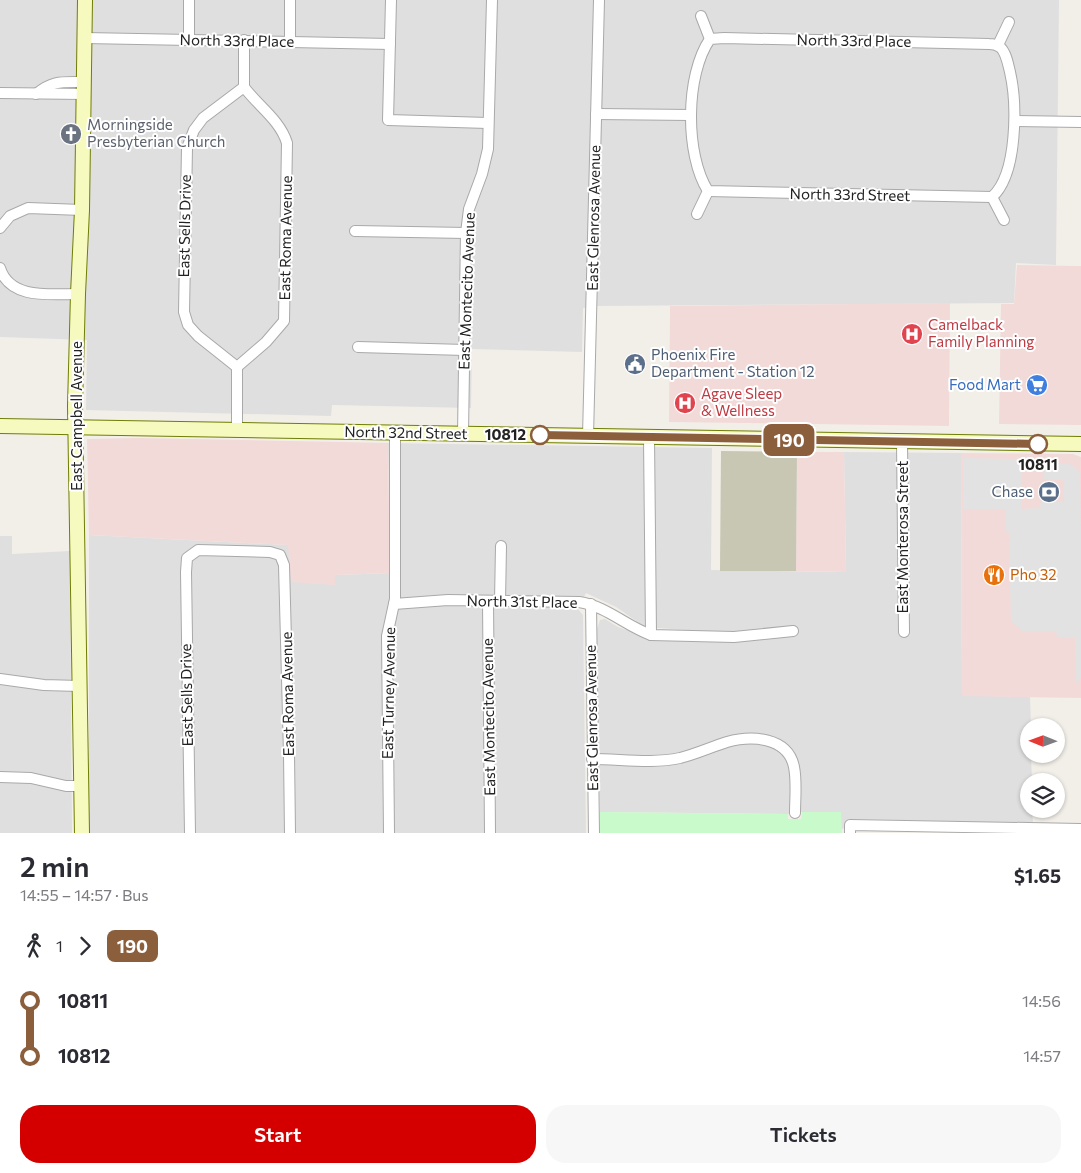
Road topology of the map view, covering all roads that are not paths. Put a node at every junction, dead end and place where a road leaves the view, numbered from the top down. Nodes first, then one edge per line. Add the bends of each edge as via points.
1 (85, 0) edge
2 (189, 0) edge
3 (290, 0) edge
4 (391, 0) edge
5 (492, 0) edge
6 (599, 0) edge
7 (701, 16) dead end
8 (1009, 22) dead end
9 (85, 38) junction
10 (710, 39) junction
11 (188, 40) junction
12 (244, 40) junction
13 (290, 41) junction
14 (390, 44) junction
15 (998, 45) junction
16 (52, 84) junction
17 (244, 87) junction
18 (84, 88) junction
19 (0, 93) edge
20 (36, 94) junction
21 (52, 94) junction
22 (596, 114) junction
23 (691, 115) junction
24 (1015, 121) junction
25 (1081, 122) edge
26 (488, 123) junction
27 (708, 191) junction
28 (992, 197) junction
29 (82, 210) junction
30 (697, 214) dead end
31 (1004, 220) dead end
32 (0, 228) edge
33 (355, 230) dead end
34 (466, 233) junction
35 (0, 268) edge
36 (78, 294) junction
37 (358, 347) dead end
38 (465, 350) junction
39 (237, 367) junction
40 (0, 426) edge
41 (75, 427) junction
42 (237, 431) junction
43 (395, 433) junction
44 (463, 434) junction
45 (588, 436) junction
46 (649, 437) junction
47 (902, 441) junction
48 (1081, 444) edge
49 (502, 546) dead end
50 (187, 558) joint
51 (488, 601) junction
52 (500, 601) junction
53 (394, 604) junction
54 (591, 604) junction
55 (793, 631) dead end
56 (904, 632) dead end
57 (651, 635) junction
58 (0, 679) edge
59 (80, 686) junction
60 (592, 759) junction
61 (0, 777) edge
62 (81, 786) junction
63 (795, 813) dead end
64 (850, 829) edge
65 (1081, 829) edge
66 (82, 833) edge
67 (190, 833) edge
68 (290, 833) edge
69 (389, 833) edge
70 (490, 833) edge
71 (594, 833) edge

1 - 9 main road, East Campbell Avenue
2 - 11 street
3 - 13 street
4 - 14 street
5 - 26 street, East Montecito Avenue
6 - 22 street, East Glenrosa Avenue
7 - 10 street
8 - 15 street
9 - 11 street, North 33rd Place
9 - 18 main road, East Campbell Avenue
10 - 15 street, North 33rd Place
10 - 23 street via 702,49 694,76
11 - 12 street, North 33rd Place
12 - 13 street, North 33rd Place
12 - 17 street
13 - 14 street, North 33rd Place
14 - 26 street via 388,120
15 - 24 street via 1007,61 1012,83
16 - 18 street via 57,81
16 - 20 street
16 - 21 street
17 - 39 street, East Roma Avenue via 279,126 287,143 286,272 284,321
17 - 39 street, East Sells Drive via 203,118 194,130 188,148 186,188 184,312 188,325 198,336
18 - 21 street
18 - 29 main road, East Campbell Avenue
19 - 20 street
20 - 21 street
22 - 23 street
22 - 45 street, East Glenrosa Avenue
23 - 27 street via 700,180
24 - 25 street
24 - 28 street via 1010,161 999,191
26 - 34 street, East Montecito Avenue via 488,149 469,209
27 - 28 street, North 33rd Street
27 - 30 street
28 - 31 street
29 - 32 street via 28,208 10,216
29 - 36 main road, East Campbell Avenue
33 - 34 street
34 - 38 street, East Montecito Avenue
35 - 36 street via 3,278 18,290 38,294
36 - 41 main road, East Campbell Avenue
37 - 38 street
38 - 44 street, East Montecito Avenue
39 - 42 street
40 - 41 main road, North 32nd Street
41 - 42 main road, North 32nd Street
41 - 59 main road, East Campbell Avenue
42 - 43 main road, North 32nd Street
43 - 44 main road, North 32nd Street
43 - 53 street, East Turney Avenue
44 - 45 main road, North 32nd Street
45 - 46 main road, North 32nd Street
46 - 47 main road, North 32nd Street
46 - 57 street
47 - 48 main road, North 32nd Street
47 - 56 street, East Monterosa Street
49 - 52 street
50 - 67 street, East Sells Drive
50 - 68 street, East Roma Avenue via 198,550 270,552 280,555 284,565
51 - 52 street, North 31st Place
51 - 53 street, North 31st Place
51 - 70 street, East Montecito Avenue
52 - 54 street, North 31st Place
53 - 69 street, East Turney Avenue via 387,636
54 - 57 street, North 31st Place
54 - 60 street, East Glenrosa Avenue
55 - 57 street, North 31st Place via 734,637
58 - 59 street
59 - 62 main road, East Campbell Avenue
60 - 63 street via 671,759 729,742 767,740 784,749 794,766
60 - 71 street, East Glenrosa Avenue
61 - 62 street
62 - 66 main road, East Campbell Avenue
64 - 65 street

